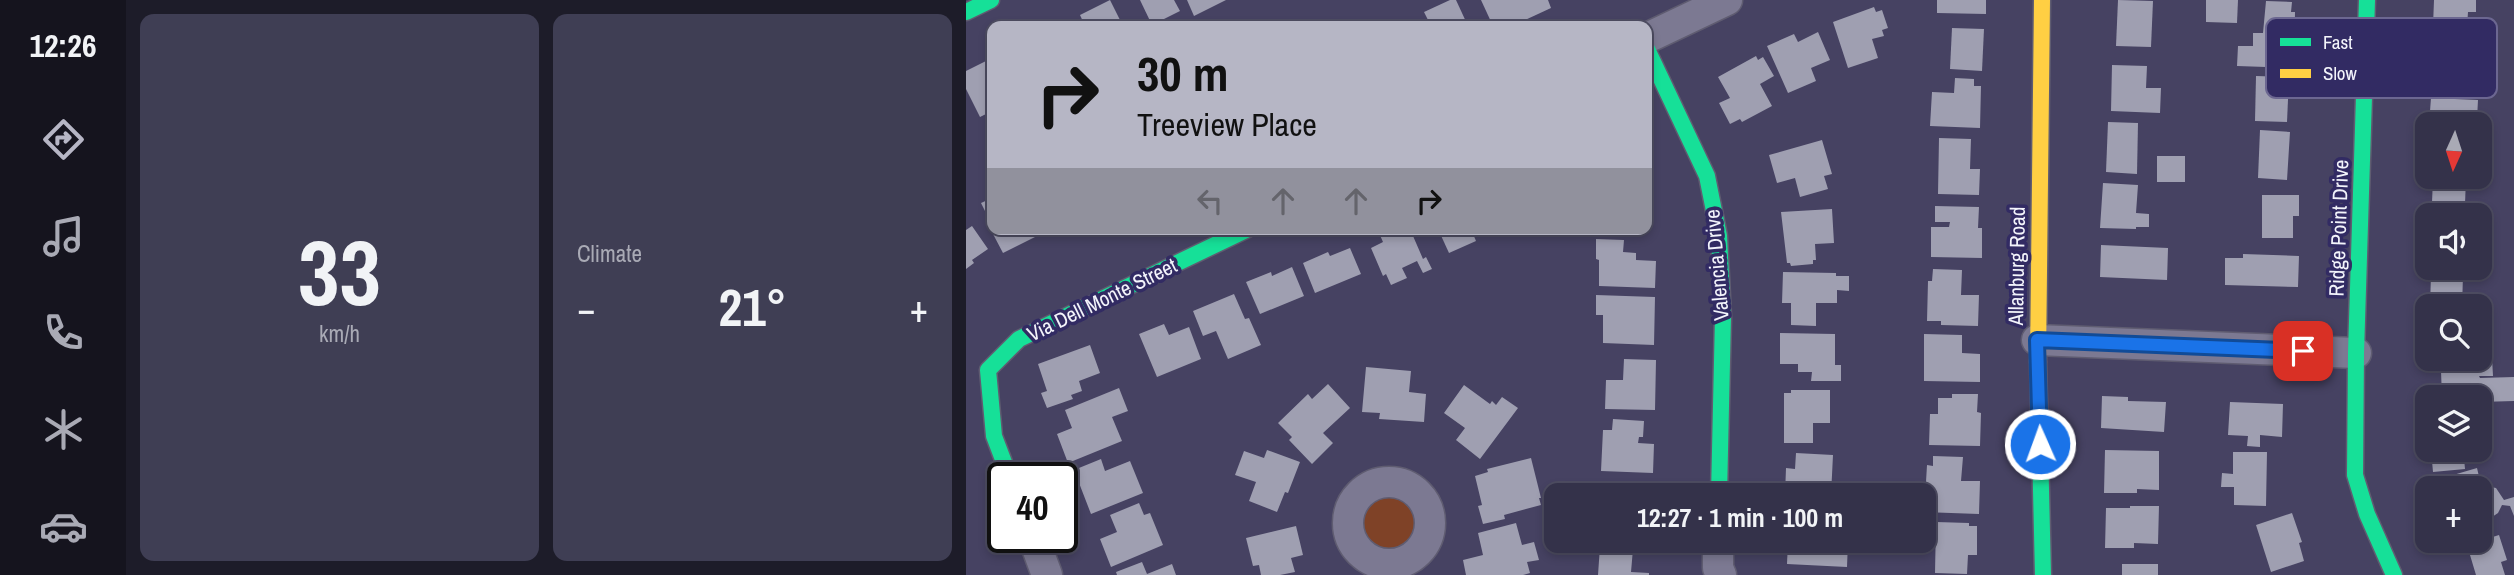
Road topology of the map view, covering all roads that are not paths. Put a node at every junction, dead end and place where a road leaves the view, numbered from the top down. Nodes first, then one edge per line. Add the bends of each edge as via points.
1 (991, 0) edge
2 (1727, 0) edge
3 (2042, 0) edge
4 (2367, 0) edge
5 (966, 12) edge
6 (2366, 18) edge
7 (1652, 36) edge
8 (1652, 60) edge
9 (2364, 98) edge
10 (1236, 235) edge
11 (2037, 340) junction
12 (2356, 353) junction
13 (1004, 462) edge
14 (1719, 483) edge
15 (1039, 553) edge
16 (1718, 553) edge
17 (1047, 575) edge
18 (1721, 575) edge
19 (2043, 575) edge
20 (2394, 575) edge

1 - 5 street
2 - 7 street
3 - 11 street, Allanburg Road
4 - 6 street, Ridge Point Drive
8 - 14 street, Valencia Drive via 1707,176 1719,236 1723,317
9 - 12 street, Ridge Point Drive
10 - 13 street, Via Dell Monte Street via 1019,339 988,370 994,436
11 - 12 street
11 - 19 street, Allanburg Road
12 - 20 street, Ridge Point Drive via 2355,475
15 - 17 street
16 - 18 street

